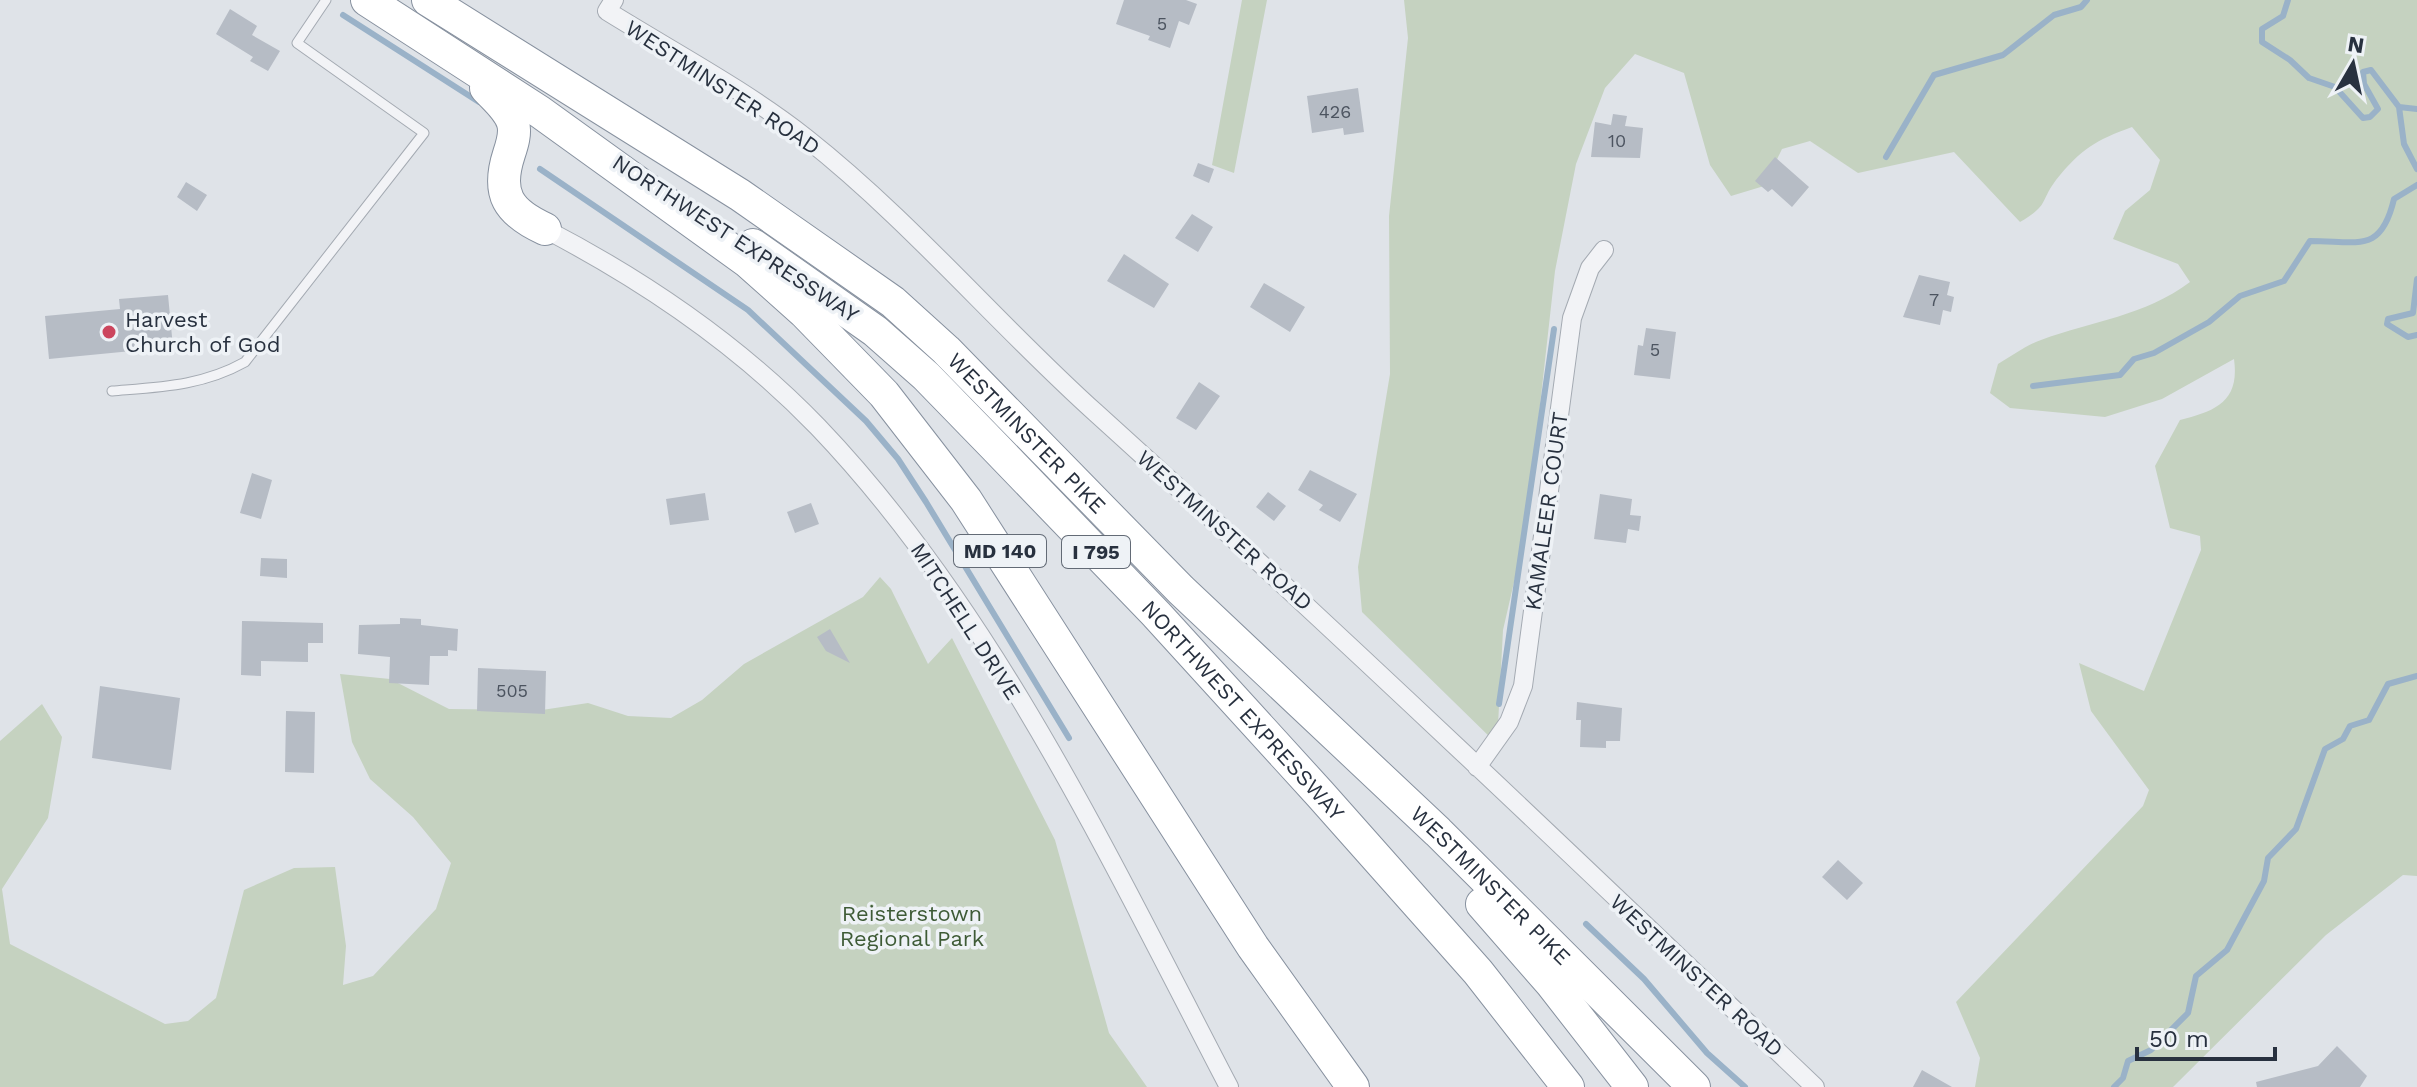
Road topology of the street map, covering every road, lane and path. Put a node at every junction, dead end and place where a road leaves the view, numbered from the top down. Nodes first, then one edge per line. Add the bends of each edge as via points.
1 (326, 0) edge
2 (367, 0) edge
3 (428, 0) edge
4 (611, 5) edge
5 (459, 59) junction
6 (540, 112) junction
7 (545, 229) joint
8 (1604, 250) dead end
9 (112, 391) dead end
10 (1181, 590) junction
11 (1477, 767) junction
12 (1229, 1087) edge
13 (1353, 1087) edge
14 (1568, 1087) edge
15 (1632, 1087) edge
16 (1694, 1087) edge
17 (1815, 1087) edge

1 - 9 lane via 297,43 424,133 245,362 192,384
2 - 5 highway, MD 140
3 - 10 highway, WESTMINSTER PIKE via 740,195 893,302
4 - 11 street, WESTMINSTER ROAD via 803,135 846,171 1091,408
5 - 6 highway, MD 140
5 - 7 highway via 513,122 504,190 515,212
6 - 13 highway, MD 140 via 748,262 804,312 911,426 1013,571 1253,947
6 - 14 highway, NORTHWEST EXPRESSWAY / I 795 via 813,284 926,376 1156,614 1320,794 1478,972
7 - 12 street, MITCHELL DRIVE via 620,270 722,341 818,427 931,562 1039,736 1149,930
8 - 11 street, KAMALEER COURT via 1590,268 1572,318 1523,686 1509,722
10 - 15 highway, NORTHWEST EXPRESSWAY via 1509,933
10 - 16 highway, WESTMINSTER PIKE via 1438,832
11 - 17 street, WESTMINSTER ROAD

